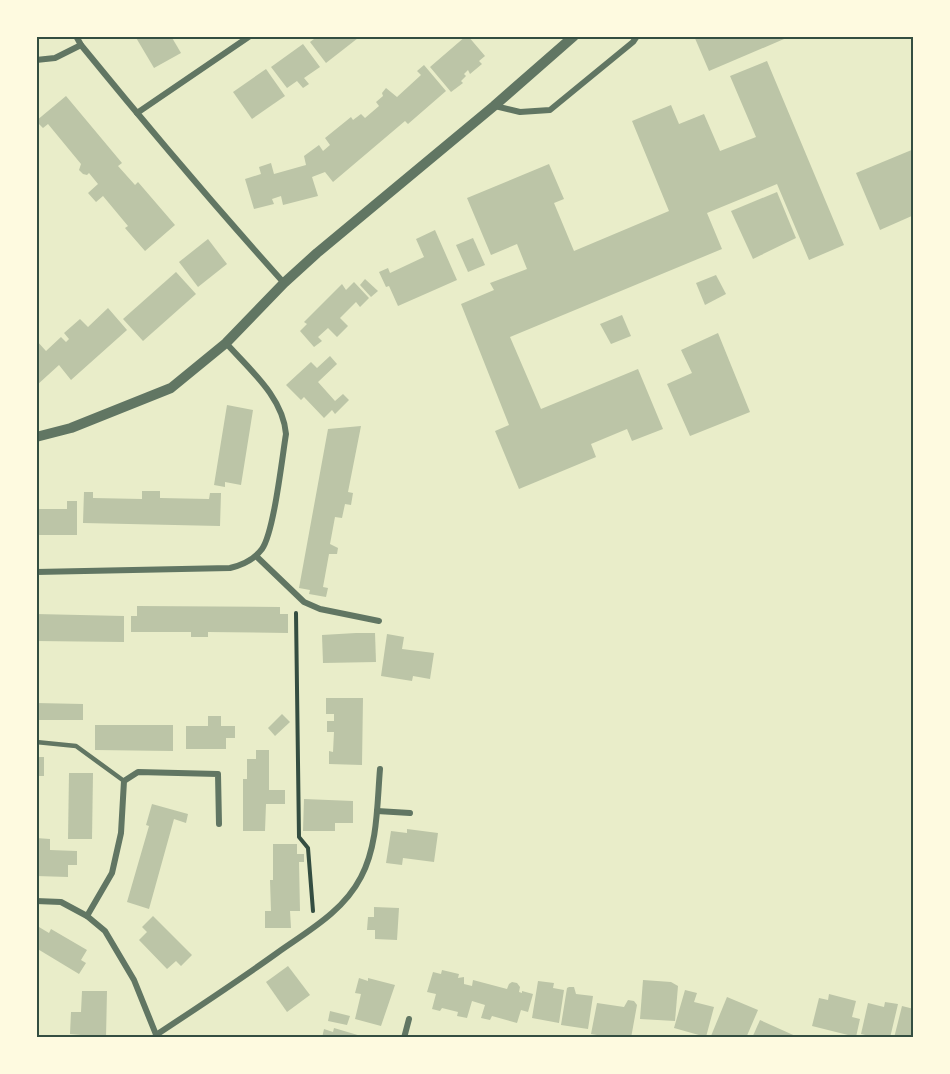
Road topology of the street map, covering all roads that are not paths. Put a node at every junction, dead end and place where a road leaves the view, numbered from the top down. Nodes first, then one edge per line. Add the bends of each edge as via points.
1 (76, 36) edge
2 (250, 36) edge
3 (574, 36) edge
4 (637, 36) edge
5 (81, 45) junction
6 (36, 60) edge
7 (494, 106) junction
8 (136, 113) junction
9 (284, 283) junction
10 (226, 343) junction
11 (36, 437) edge
12 (255, 555) junction
13 (36, 572) edge
14 (380, 621) dead end
15 (36, 742) edge
16 (380, 770) dead end
17 (124, 781) junction
18 (377, 811) junction
19 (410, 813) dead end
20 (219, 824) dead end
21 (36, 901) edge
22 (87, 915) junction
23 (409, 1019) dead end
24 (156, 1036) edge
25 (404, 1038) edge

1 - 5 street
2 - 8 street
3 - 7 street
4 - 7 street via 550,110 520,112
5 - 6 street via 55,58
5 - 8 street
7 - 9 street
8 - 9 street
9 - 10 street
10 - 11 street via 171,388 71,428
10 - 12 street via 280,407 285,421 271,525 266,543
12 - 13 street via 243,565 231,568
12 - 14 street via 304,602
15 - 17 lane via 76,746
16 - 18 street
17 - 20 street via 138,772 218,774
17 - 22 street via 121,833 112,873
18 - 19 street
18 - 24 street via 372,847 362,876 337,910
21 - 22 street via 61,902
22 - 24 street via 105,930 134,980
23 - 25 street

